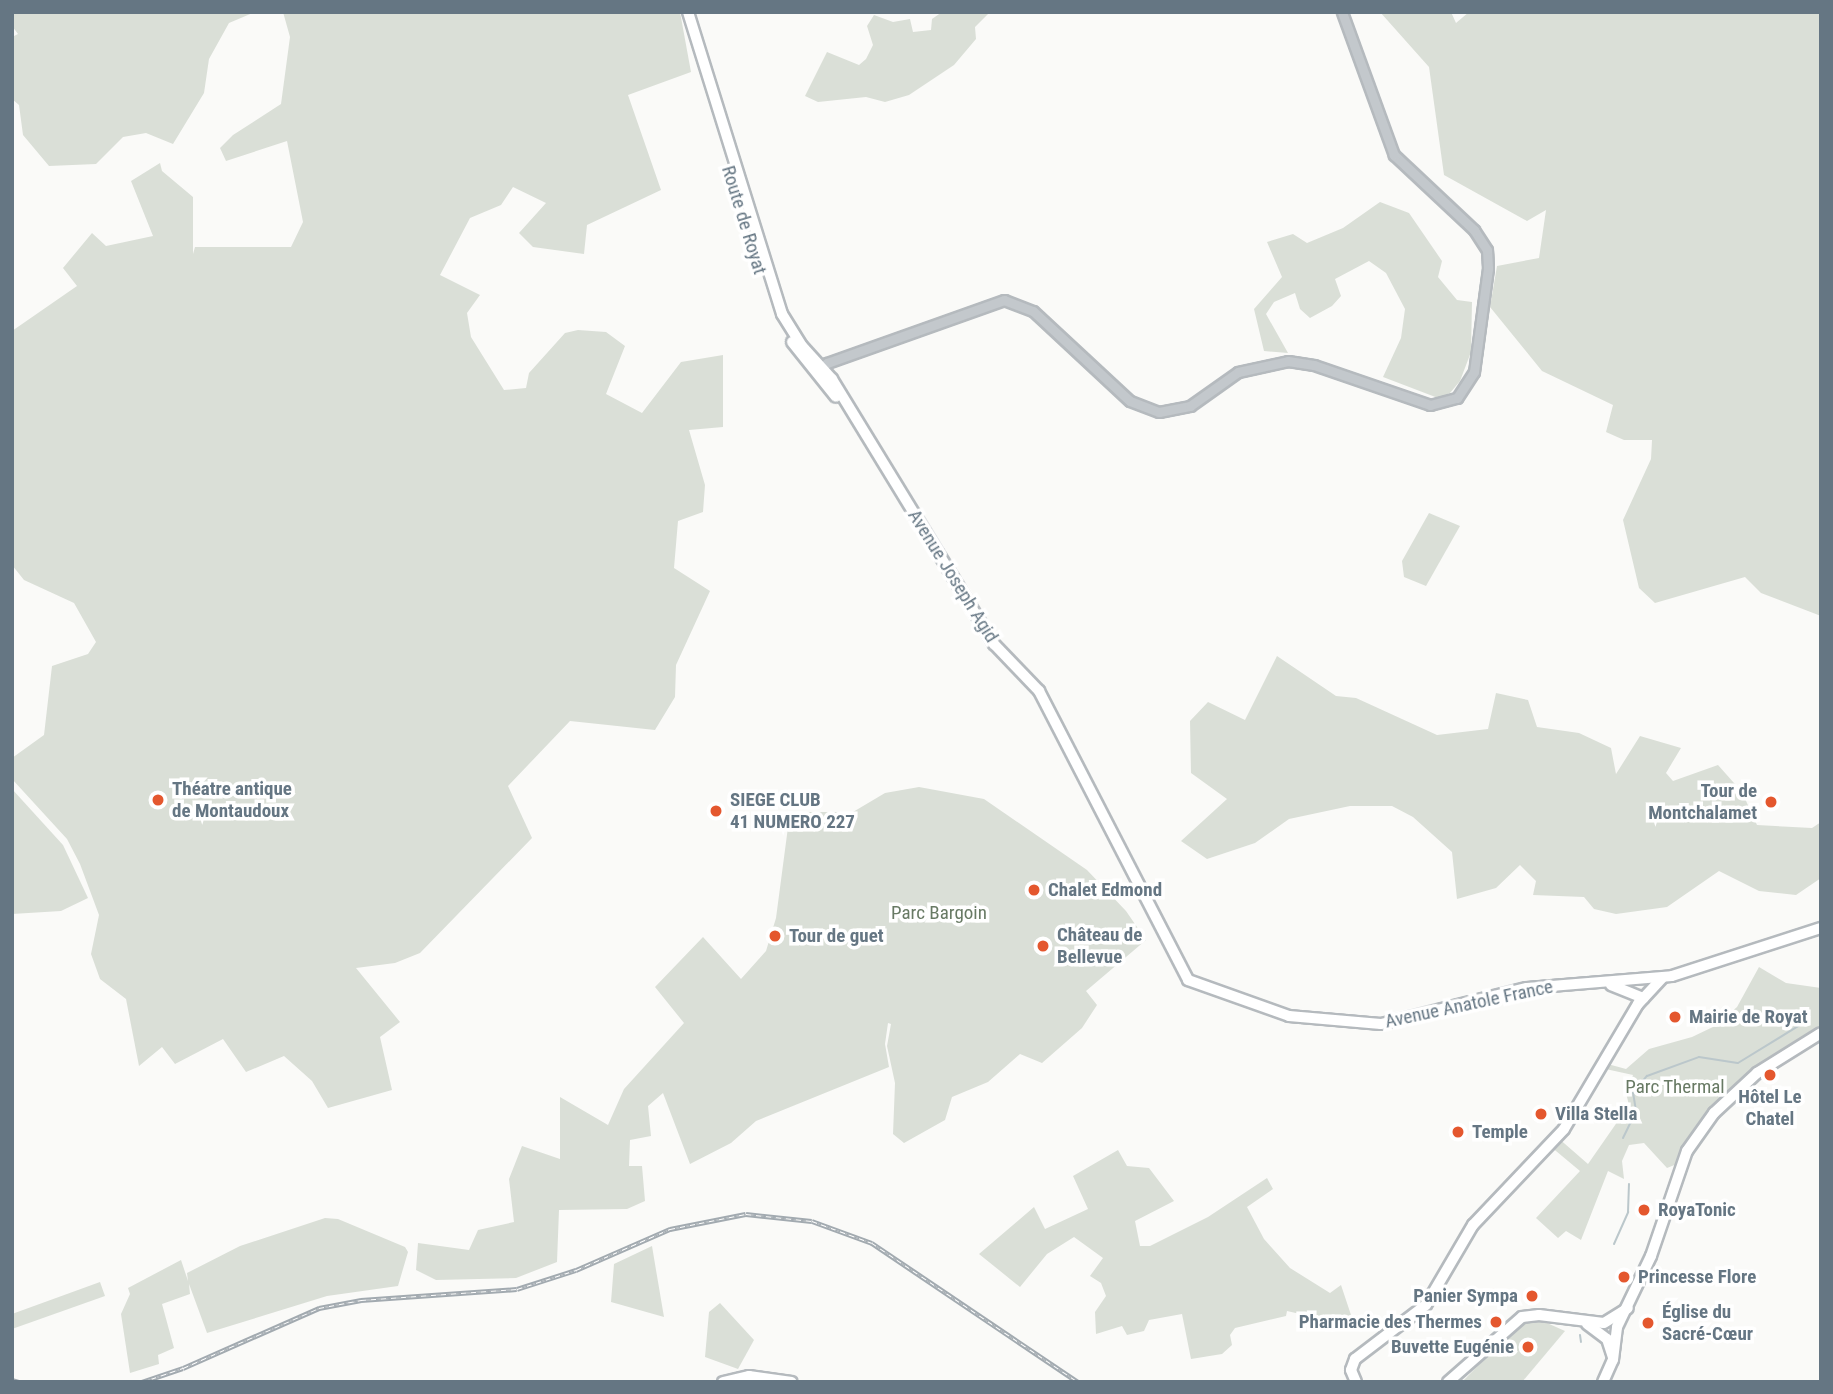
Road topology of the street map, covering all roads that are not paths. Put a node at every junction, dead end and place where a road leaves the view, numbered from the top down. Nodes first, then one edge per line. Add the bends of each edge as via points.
1 (688, 12) edge
2 (1342, 12) edge
3 (825, 372) junction
4 (846, 406) junction
5 (1821, 928) edge
6 (1181, 972) joint
7 (1638, 990) junction
8 (1821, 1033) edge
9 (1609, 1330) junction
10 (723, 1382) edge
11 (792, 1382) edge
12 (1356, 1382) edge
13 (1448, 1382) edge
14 (1603, 1382) edge

1 - 3 main road, Route de Royat via 688,41 765,289 798,354
2 - 3 street via 1394,155 1474,230 1486,250 1488,268 1474,372 1457,398 1430,405 1314,365 1288,361 1238,372 1190,406 1158,412 1130,401 1033,311 1004,300 838,360
3 - 4 main road, Avenue Joseph Agid
3 - 4 main road, Route de Royat
4 - 6 main road, Avenue Joseph Agid via 991,639 1039,691
5 - 7 main road via 1663,977
6 - 7 main road, Avenue Anatole France via 1216,993 1269,1012 1359,1025 1392,1023 1527,988 1601,982
7 - 12 main road via 1630,1016 1564,1129 1473,1225 1426,1305 1352,1363
8 - 9 main road via 1767,1065 1730,1098 1687,1151 1651,1256 1628,1308
9 - 13 main road via 1545,1315 1522,1317
9 - 14 main road via 1614,1360
10 - 11 main road via 749,1376

